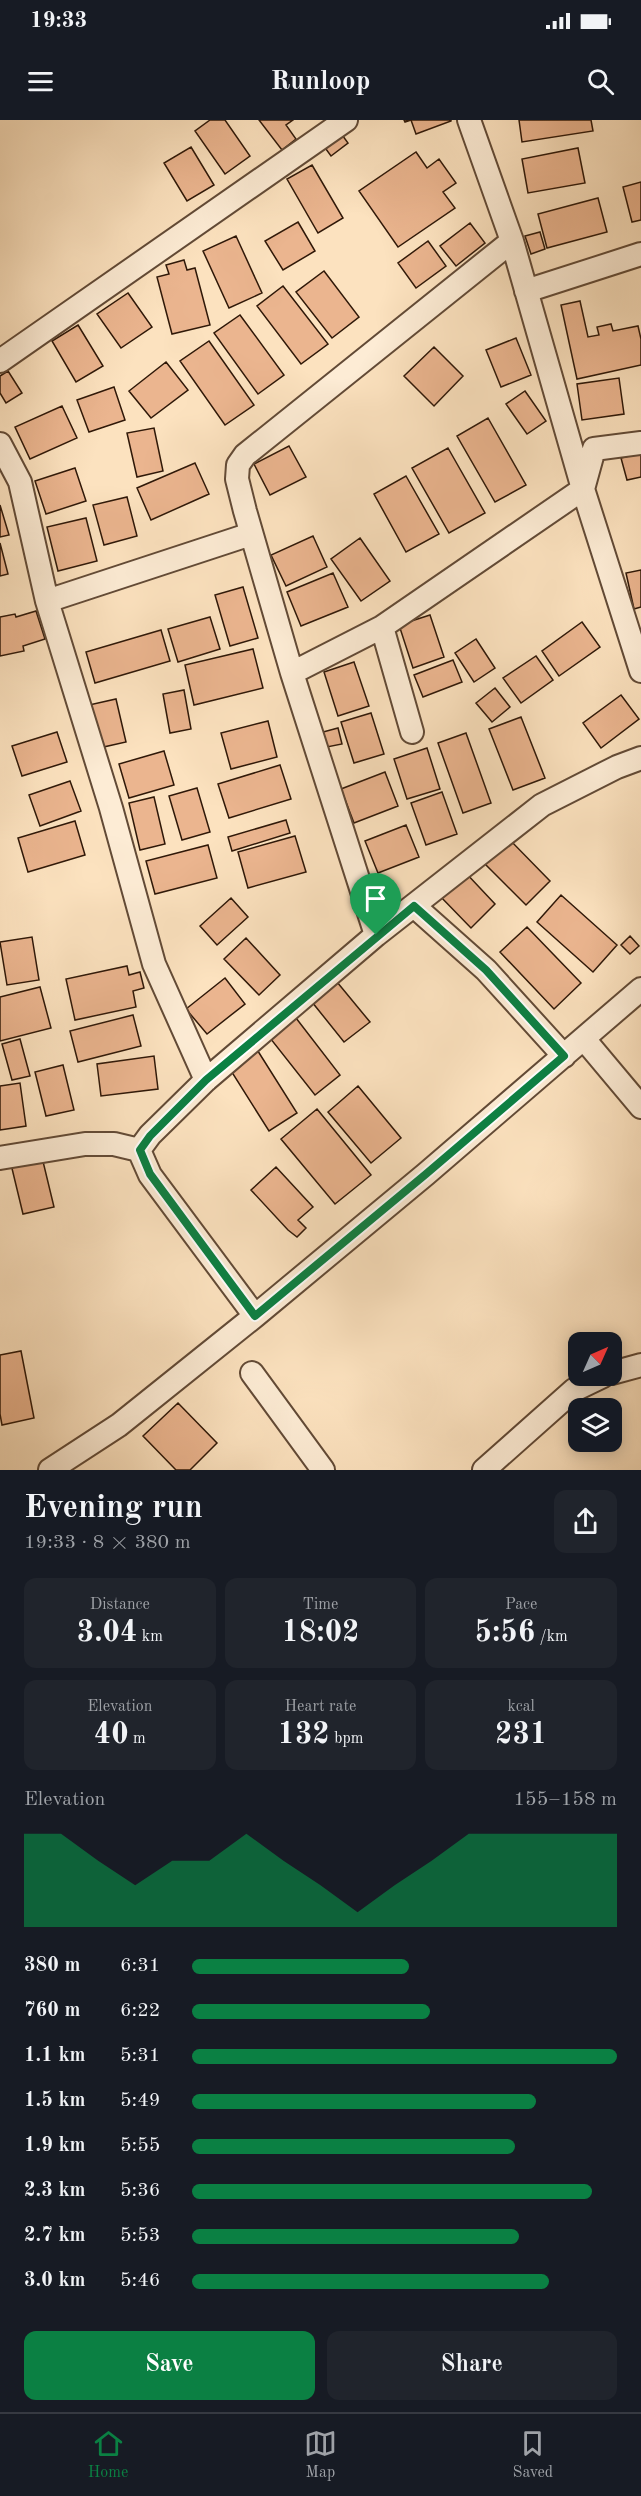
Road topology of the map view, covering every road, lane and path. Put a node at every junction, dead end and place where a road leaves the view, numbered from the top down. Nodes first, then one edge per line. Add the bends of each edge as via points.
1 (346, 120) edge
2 (470, 120) edge
3 (512, 241) junction
4 (641, 254) edge
5 (526, 291) junction
6 (0, 361) edge
7 (641, 443) edge
8 (0, 444) edge
9 (583, 489) junction
10 (251, 534) junction
11 (47, 601) junction
12 (382, 627) junction
13 (641, 671) edge
14 (292, 673) junction
15 (412, 732) dead end
16 (641, 758) edge
17 (414, 906) junction
18 (376, 935) junction
19 (641, 989) edge
20 (584, 1039) junction
21 (564, 1056) junction
22 (206, 1080) junction
23 (641, 1107) edge
24 (140, 1150) junction
25 (0, 1158) edge
26 (255, 1316) junction
27 (641, 1365) edge
28 (622, 1370) edge
29 (252, 1373) dead end
30 (582, 1386) edge
31 (50, 1470) edge
32 (323, 1470) edge
33 (484, 1470) edge

1 - 6 street
2 - 3 street
3 - 5 street
3 - 10 street via 245,455 238,465 237,479
4 - 5 street
5 - 9 street
7 - 9 street via 594,449
8 - 11 street via 20,482
9 - 12 street
9 - 13 street
10 - 11 street
10 - 14 street
11 - 22 street via 154,964
12 - 14 street
12 - 15 street
14 - 18 street
16 - 17 street via 542,805
17 - 18 street
17 - 21 street via 486,970
18 - 22 street
19 - 20 street
20 - 21 street
20 - 23 street
21 - 26 street
22 - 24 street
24 - 25 street via 85,1143
24 - 26 street via 150,1174
26 - 31 street via 119,1425
27 - 28 street
29 - 32 street
30 - 33 street

